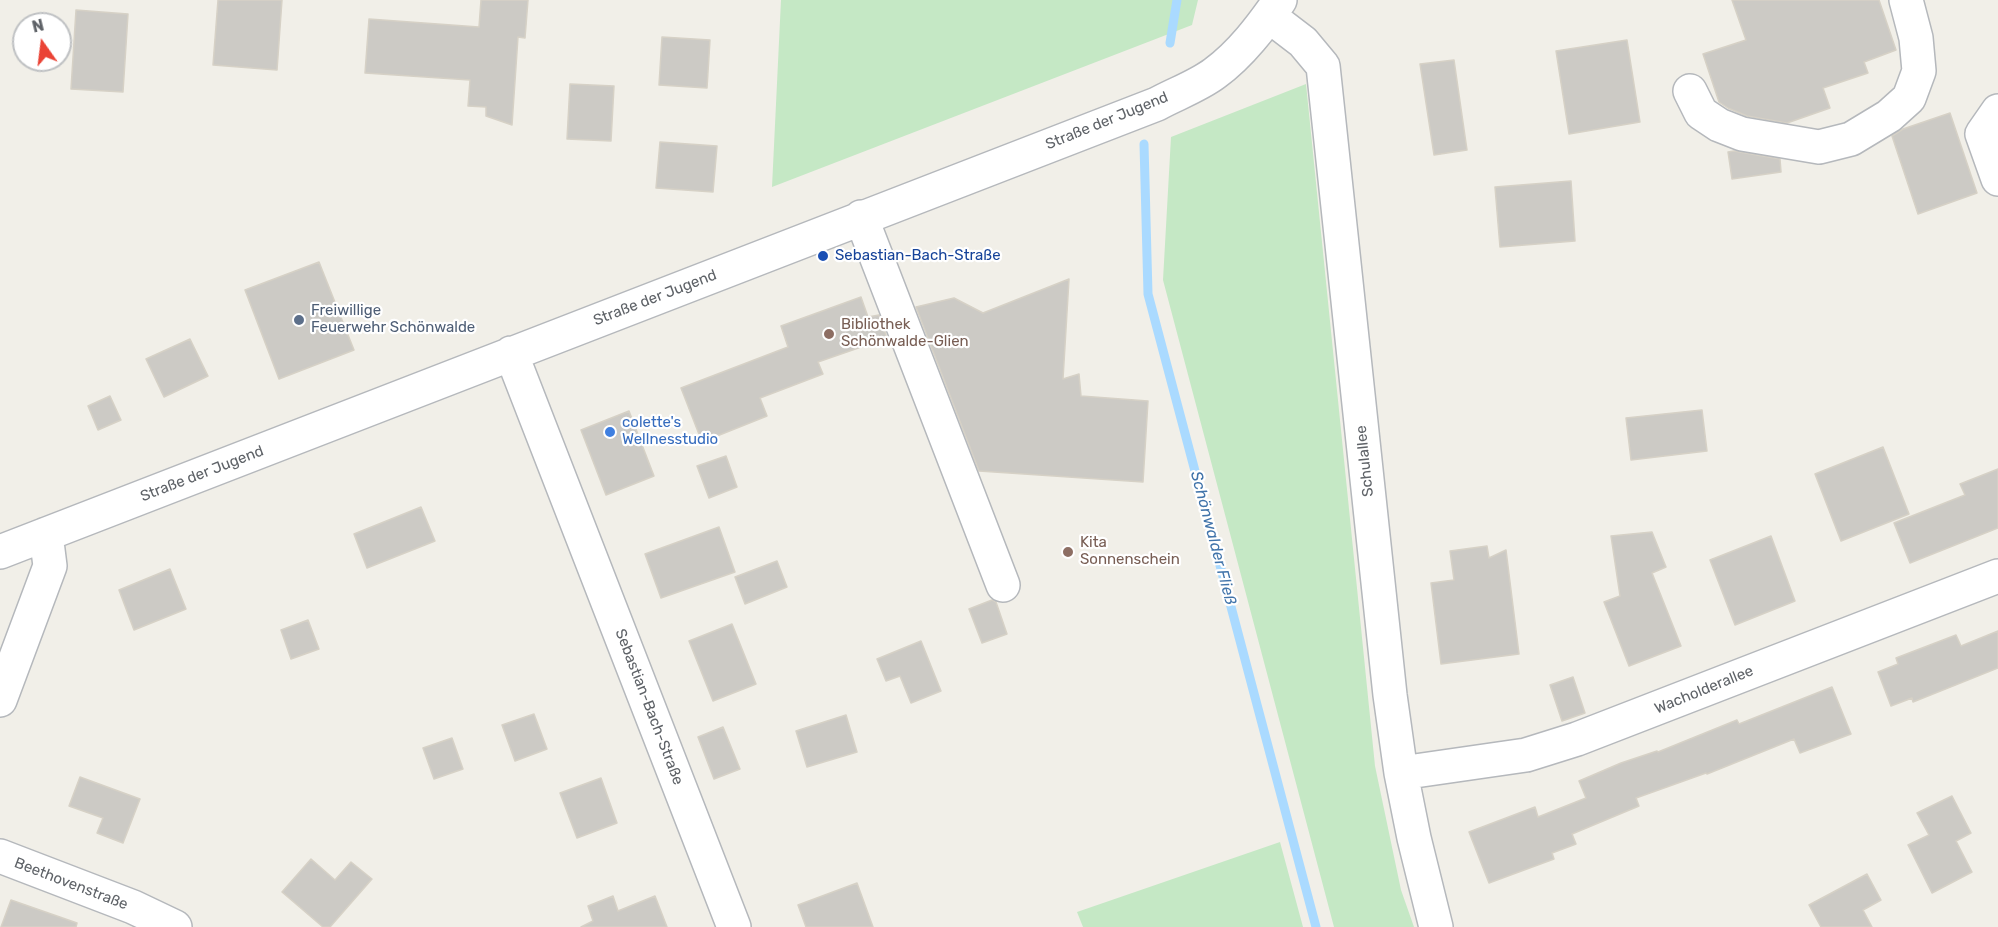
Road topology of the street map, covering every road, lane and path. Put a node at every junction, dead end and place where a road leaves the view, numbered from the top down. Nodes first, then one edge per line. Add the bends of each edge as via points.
1 (1906, 0) edge
2 (1274, 8) edge
3 (1690, 91) dead end
4 (1998, 111) edge
5 (1998, 178) edge
6 (861, 217) junction
7 (511, 353) junction
8 (46, 534) junction
9 (0, 552) edge
10 (1998, 576) edge
11 (1004, 585) dead end
12 (0, 700) edge
13 (1401, 773) junction
14 (0, 856) edge
15 (175, 927) edge
16 (734, 927) edge
17 (1436, 927) edge

1 - 3 street via 1919,71 1909,98 1889,116 1851,139 1819,147 1742,134 1719,126 1701,113
2 - 6 street, Straße der Jugend via 1235,56 1214,74 1157,104
2 - 13 street, Schulallee via 1323,66
4 - 5 street via 1982,134
6 - 7 street, Straße der Jugend
6 - 11 street
7 - 8 street, Straße der Jugend
7 - 16 street, Sebastian-Bach-Straße
8 - 9 street, Straße der Jugend
8 - 12 street via 50,566
10 - 13 street, Wacholderallee via 1577,739 1526,754
13 - 17 street, Schulallee
14 - 15 street, Beethovenstraße

